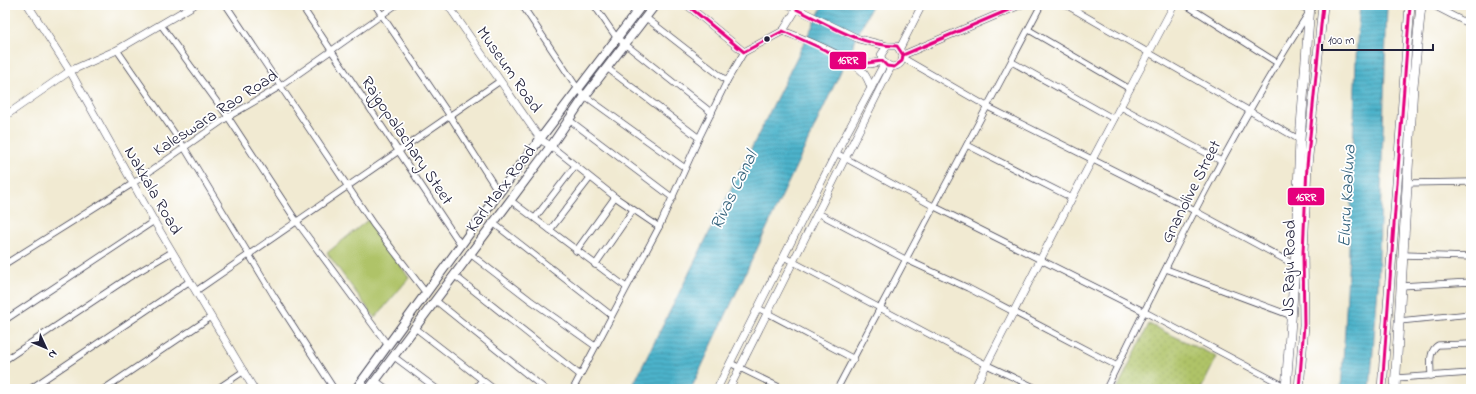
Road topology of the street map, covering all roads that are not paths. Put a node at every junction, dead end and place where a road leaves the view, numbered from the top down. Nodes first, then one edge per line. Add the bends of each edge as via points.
1 (28, 5) edge
2 (194, 5) edge
3 (226, 5) edge
4 (301, 5) edge
5 (375, 5) edge
6 (396, 5) edge
7 (448, 5) edge
8 (522, 5) edge
9 (594, 5) edge
10 (642, 5) edge
11 (656, 5) edge
12 (687, 5) edge
13 (789, 5) edge
14 (922, 5) edge
15 (1020, 5) edge
16 (1041, 5) edge
17 (1066, 5) edge
18 (1174, 5) edge
19 (1186, 5) edge
20 (1300, 5) edge
21 (1323, 5) edge
22 (1410, 5) edge
23 (1421, 5) edge
24 (1432, 5) edge
25 (798, 7) edge
26 (1310, 8) edge
27 (382, 15) junction
28 (645, 17) junction
29 (161, 25) junction
30 (1471, 25) edge
31 (1029, 30) junction
32 (783, 31) junction
33 (616, 37) junction
34 (625, 44) junction
35 (887, 46) junction
36 (117, 50) junction
37 (332, 51) junction
38 (744, 52) junction
39 (902, 54) junction
40 (1148, 54) junction
41 (849, 62) junction
42 (1012, 62) junction
43 (1276, 62) junction
44 (886, 64) junction
45 (607, 68) junction
46 (70, 72) junction
47 (500, 81) junction
48 (727, 81) junction
49 (281, 86) junction
50 (871, 88) junction
51 (578, 89) junction
52 (1130, 89) junction
53 (585, 96) junction
54 (988, 107) junction
55 (1121, 107) junction
56 (1248, 111) junction
57 (712, 113) junction
58 (5, 116) edge
59 (450, 116) junction
60 (228, 117) junction
61 (1114, 118) junction
62 (568, 119) junction
63 (699, 138) junction
64 (541, 140) junction
65 (1300, 140) junction
66 (966, 144) junction
67 (551, 146) junction
68 (184, 147) junction
69 (398, 152) junction
70 (836, 152) junction
71 (845, 157) junction
72 (1093, 159) junction
73 (1221, 161) junction
74 (575, 166) junction
75 (685, 168) junction
76 (590, 178) junction
77 (1471, 182) edge
78 (1407, 183) junction
79 (132, 184) junction
80 (348, 187) junction
81 (499, 193) junction
82 (615, 197) junction
83 (673, 198) junction
84 (1072, 198) junction
85 (510, 200) junction
86 (933, 206) junction
87 (632, 210) junction
88 (1195, 211) junction
89 (818, 213) junction
90 (535, 218) junction
91 (154, 221) junction
92 (297, 222) junction
93 (492, 222) junction
94 (659, 227) junction
95 (550, 230) junction
96 (461, 245) junction
97 (576, 251) junction
98 (172, 252) junction
99 (469, 253) junction
100 (249, 254) junction
101 (1404, 255) junction
102 (784, 257) junction
103 (1471, 257) edge
104 (905, 259) junction
105 (1040, 260) junction
106 (793, 262) junction
107 (5, 264) edge
108 (595, 265) junction
109 (1295, 265) junction
110 (1166, 269) junction
111 (454, 275) junction
112 (190, 281) junction
113 (1471, 282) edge
114 (1401, 286) junction
115 (626, 287) junction
116 (196, 290) junction
117 (426, 293) junction
118 (435, 300) junction
119 (758, 308) junction
120 (880, 308) junction
121 (1014, 311) junction
122 (768, 312) junction
123 (1143, 312) junction
124 (1471, 314) edge
125 (611, 315) junction
126 (1292, 316) junction
127 (211, 317) junction
128 (5, 320) edge
129 (1400, 321) junction
130 (414, 327) junction
131 (387, 344) junction
132 (1471, 344) edge
133 (595, 346) junction
134 (393, 356) junction
135 (854, 359) junction
136 (5, 360) edge
137 (730, 364) junction
138 (987, 365) junction
139 (1118, 366) junction
140 (740, 368) junction
141 (244, 370) junction
142 (1471, 373) edge
143 (580, 376) junction
144 (1431, 376) junction
145 (1396, 378) junction
146 (376, 380) junction
147 (482, 380) junction
148 (1287, 388) edge
149 (30, 389) edge
150 (104, 389) edge
151 (217, 389) edge
152 (254, 389) edge
153 (334, 389) edge
154 (356, 389) edge
155 (368, 389) edge
156 (387, 389) edge
157 (437, 389) edge
158 (475, 389) edge
159 (494, 389) edge
160 (545, 389) edge
161 (573, 389) edge
162 (717, 389) edge
163 (729, 389) edge
164 (783, 389) edge
165 (837, 389) edge
166 (975, 389) edge
167 (1038, 389) edge
168 (1106, 389) edge
169 (1299, 389) edge
170 (1382, 389) edge
171 (1395, 389) edge

1 - 46 street, Nakkala Road
2 - 29 street
3 - 49 street
4 - 37 street, Rajgopalachary Steet
5 - 27 street
6 - 27 street, Kaleswara Rao Road
7 - 47 street, Museum Road
8 - 51 street
9 - 33 street
10 - 33 main road, Karl Marx Road
11 - 28 main road, Karl Marx Road
12 - 38 street
13 - 25 street
14 - 39 street
15 - 39 street
16 - 31 street
17 - 40 street
18 - 40 street
19 - 43 street
20 - 26 street
21 - 169 main road, JS Raju Road via 1307,166 1304,325
22 - 170 main road
23 - 78 main road
24 - 30 street
25 - 32 street
25 - 35 street via 859,39
26 - 43 street, Gnanolive Street
26 - 65 main road, JS Raju Road
27 - 37 street, Kaleswara Rao Road
27 - 59 street
28 - 34 main road, Karl Marx Road
28 - 48 street
29 - 36 street
29 - 60 street
31 - 42 street
31 - 52 street
32 - 38 street
32 - 41 street
33 - 34 street
33 - 51 main road, Karl Marx Road
34 - 45 main road, Karl Marx Road
34 - 57 street
35 - 39 street via 894,45
35 - 44 street via 882,51
36 - 46 street
36 - 68 street
37 - 49 street, Kaleswara Rao Road
37 - 69 street, Rajgopalachary Steet
38 - 48 street
39 - 44 street via 900,64
39 - 54 street
40 - 52 street
40 - 56 street
41 - 44 street
41 - 50 street via 863,72
42 - 54 street
42 - 61 street
43 - 56 street, Gnanolive Street
44 - 50 street
44 - 71 street
45 - 53 main road, Karl Marx Road
45 - 63 street
46 - 58 street
46 - 79 street, Nakkala Road
47 - 59 street
47 - 64 street, Museum Road
48 - 57 street
49 - 60 street, Kaleswara Rao Road
49 - 80 street
50 - 70 street
51 - 53 street
51 - 64 main road, Karl Marx Road
52 - 55 street
53 - 62 main road, Karl Marx Road
53 - 75 street
54 - 66 street
54 - 72 street
55 - 61 street
55 - 73 street
56 - 65 street
56 - 73 street, Gnanolive Street
57 - 63 street
59 - 69 street
59 - 81 street
60 - 68 street, Kaleswara Rao Road
60 - 92 street
61 - 72 street
62 - 67 main road, Karl Marx Road
62 - 83 street
63 - 75 street
64 - 67 street, Museum Road
64 - 81 main road, Karl Marx Road
65 - 109 main road, JS Raju Road
66 - 84 street
66 - 86 street
67 - 74 street
67 - 85 main road, Karl Marx Road
68 - 79 street, Kaleswara Rao Road
68 - 100 street
69 - 80 street
69 - 96 street, Rajgopalachary Steet
70 - 71 street
70 - 102 street
71 - 86 street
71 - 89 street
72 - 84 street
72 - 88 street
73 - 88 street, Gnanolive Street
74 - 76 street
74 - 90 street
75 - 83 street
76 - 82 street
76 - 95 street
77 - 78 street
78 - 101 main road
79 - 91 street, Nakkala Road
79 - 107 street, Kaleswara Rao Road
80 - 92 street
80 - 117 street
81 - 96 main road, Karl Marx Road
82 - 87 street
82 - 97 street
83 - 94 street
84 - 105 street
85 - 90 street
85 - 93 main road, Karl Marx Road
86 - 104 street
86 - 105 street
87 - 94 street
87 - 108 street
88 - 109 street
88 - 110 street, Gnanolive Street
89 - 104 street
89 - 106 street
90 - 95 street
91 - 98 street, Nakkala Road
91 - 128 street
92 - 100 street
92 - 131 street
93 - 99 main road, Karl Marx Road
93 - 125 street
94 - 115 street
95 - 97 street
96 - 117 main road, Karl Marx Road
97 - 108 street
98 - 112 street, Nakkala Road
98 - 136 street via 128,278
99 - 111 main road, Karl Marx Road
99 - 133 street
100 - 116 street
100 - 153 street
101 - 103 street
101 - 114 main road
102 - 106 street
102 - 119 street
104 - 120 street
104 - 121 street
105 - 121 street
105 - 123 street
106 - 120 street
106 - 122 street
108 - 115 street
109 - 126 main road, JS Raju Road
110 - 123 street, Gnanolive Street
110 - 126 street
111 - 118 main road, Karl Marx Road
111 - 143 street
112 - 116 street, Nakkala Road
112 - 149 street
113 - 114 street
114 - 129 main road
115 - 125 street
116 - 127 street, Nakkala Road
117 - 131 main road, Karl Marx Road
118 - 130 main road, Karl Marx Road
118 - 160 street
119 - 122 street
119 - 137 street
120 - 135 street
120 - 138 street
121 - 138 street
121 - 139 street
122 - 135 street
122 - 140 street
123 - 139 street, Gnanolive Street
123 - 148 street
124 - 129 street
125 - 133 street
126 - 148 main road, JS Raju Road
127 - 141 street, Nakkala Road
127 - 150 street
129 - 145 main road
130 - 134 main road, Karl Marx Road
130 - 147 street
131 - 154 main road, Karl Marx Road
132 - 144 street via 1434,347 1431,351
133 - 143 street
134 - 146 main road, Karl Marx Road
134 - 157 street
135 - 165 street
137 - 140 street
137 - 162 street
138 - 166 street
138 - 167 street
139 - 168 street, Gnanolive Street
140 - 163 street
140 - 164 street
141 - 151 street
141 - 152 street, Nakkala Road
142 - 144 street
143 - 161 street
144 - 145 street
145 - 171 main road
146 - 155 main road, Karl Marx Road
146 - 156 street
147 - 158 street
147 - 159 street

